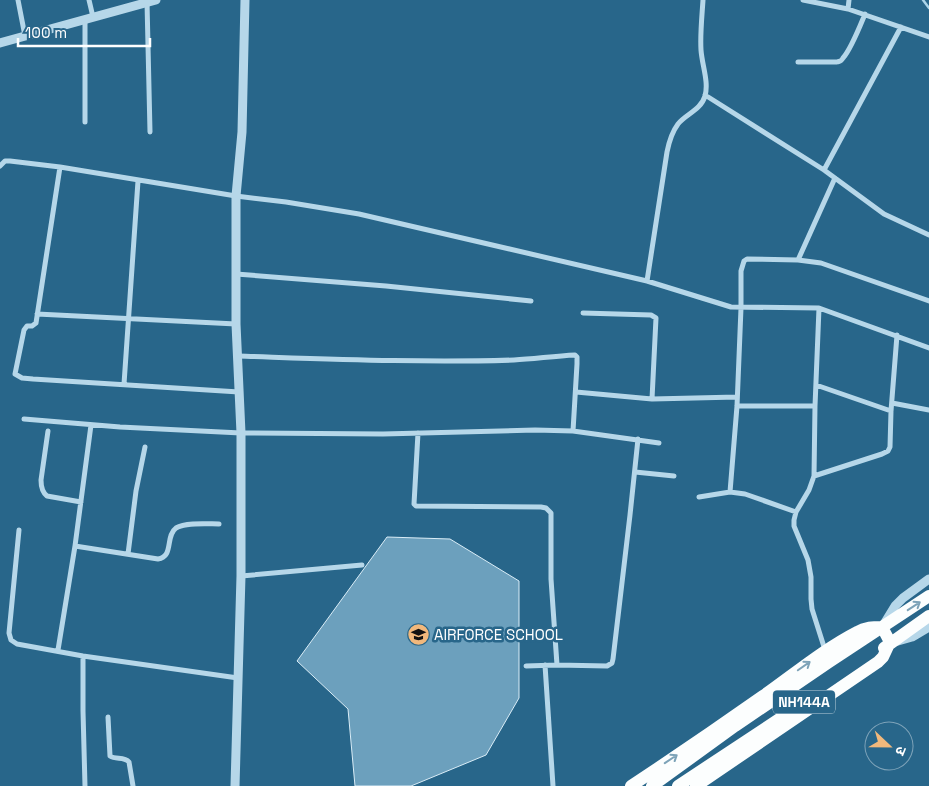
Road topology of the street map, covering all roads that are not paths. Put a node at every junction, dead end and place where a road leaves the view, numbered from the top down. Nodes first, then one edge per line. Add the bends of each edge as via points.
1 (18, 0) edge
2 (89, 0) edge
3 (245, 0) edge
4 (703, 0) edge
5 (803, 0) edge
6 (849, 0) edge
7 (152, 1) edge
8 (848, 8) junction
9 (865, 14) junction
10 (89, 18) junction
11 (901, 26) junction
12 (25, 36) junction
13 (929, 37) edge
14 (0, 43) edge
15 (798, 62) dead end
16 (705, 95) junction
17 (85, 122) dead end
18 (150, 132) dead end
19 (0, 166) edge
20 (60, 167) junction
21 (824, 170) junction
22 (835, 178) junction
23 (138, 181) junction
24 (236, 196) junction
25 (929, 235) edge
26 (798, 260) junction
27 (236, 274) junction
28 (647, 282) junction
29 (531, 301) dead end
30 (929, 301) edge
31 (741, 308) junction
32 (819, 308) junction
33 (583, 313) dead end
34 (38, 314) junction
35 (128, 319) junction
36 (236, 324) junction
37 (897, 335) junction
38 (929, 348) edge
39 (238, 356) junction
40 (124, 384) junction
41 (816, 385) junction
42 (239, 392) junction
43 (576, 392) junction
44 (737, 397) junction
45 (652, 399) junction
46 (892, 403) junction
47 (737, 406) junction
48 (815, 406) junction
49 (929, 410) edge
50 (891, 411) junction
51 (24, 419) dead end
52 (91, 425) junction
53 (48, 431) dead end
54 (573, 431) junction
55 (242, 433) junction
56 (418, 433) junction
57 (638, 439) junction
58 (659, 443) dead end
59 (145, 447) dead end
60 (635, 472) junction
61 (674, 476) dead end
62 (814, 476) junction
63 (730, 492) junction
64 (699, 496) dead end
65 (81, 502) junction
66 (796, 512) junction
67 (219, 524) dead end
68 (19, 530) dead end
69 (75, 546) junction
70 (128, 554) junction
71 (362, 565) dead end
72 (241, 576) junction
73 (929, 579) edge
74 (929, 596) edge
75 (929, 616) edge
76 (882, 627) junction
77 (929, 627) edge
78 (890, 642) junction
79 (58, 650) junction
80 (83, 656) junction
81 (827, 657) junction
82 (557, 664) junction
83 (545, 665) junction
84 (526, 666) dead end
85 (238, 678) junction
86 (108, 717) dead end
87 (85, 786) edge
88 (133, 786) edge
89 (235, 786) edge
90 (552, 786) edge
91 (630, 786) edge
92 (652, 786) edge
93 (678, 786) edge
94 (696, 786) edge

1 - 12 street
2 - 10 street
3 - 24 street via 242,132
4 - 16 street via 701,50
5 - 8 street
6 - 8 street
7 - 10 street
7 - 18 street
8 - 9 street
9 - 11 street
9 - 15 street via 843,59 836,62
10 - 12 street
10 - 17 street
11 - 13 street
11 - 21 street
12 - 14 street
16 - 21 street
16 - 28 street via 702,103 679,122 669,140
19 - 20 street via 10,161
20 - 23 street
20 - 34 street
21 - 22 street
22 - 25 street via 884,214
22 - 26 street
23 - 24 street
23 - 35 street
24 - 27 street
24 - 28 street via 359,214
26 - 30 street via 831,266
26 - 31 street via 744,261
27 - 29 street
27 - 36 street
28 - 31 street
31 - 32 street
31 - 44 street
32 - 37 street
32 - 41 street
33 - 45 street via 651,315 656,318
34 - 35 street
34 - 40 street via 35,325 24,330 16,376
35 - 36 street
35 - 40 street
36 - 39 street
37 - 38 street
37 - 46 street
39 - 42 street
39 - 43 street via 443,361 574,355 577,357
40 - 42 street
41 - 48 street
41 - 50 street
42 - 55 street
43 - 45 street
43 - 54 street
44 - 45 street
44 - 47 street
46 - 49 street
46 - 50 street
47 - 48 street
47 - 63 street
48 - 62 street
50 - 62 street via 888,451
51 - 52 street
52 - 55 street
52 - 65 street
53 - 65 street via 41,480 44,494
54 - 56 street
54 - 57 street
55 - 56 street
55 - 72 street
56 - 82 street via 416,506 541,507 551,513 551,579
57 - 58 street
57 - 60 street
59 - 70 street
60 - 61 street
60 - 82 street via 612,664
62 - 66 street
63 - 64 street
63 - 66 street
65 - 69 street
66 - 81 street via 794,526 808,560 812,609
67 - 70 street via 178,527 171,535 168,550 162,558
68 - 79 street via 9,633 11,640 17,644
69 - 70 street
69 - 79 street
71 - 72 street
72 - 85 street
73 - 76 street via 903,598
76 -> 74 highway, NH144A
75 - 78 highway, NH144A
76 - 78 highway
76 - 81 highway, NH144A
77 - 78 street via 905,640
78 - 93 highway, NH144A
78 - 94 highway via 878,662
79 - 80 street
80 - 85 street
80 - 87 street
91 -> 81 highway
81 - 92 highway, NH144A
82 - 83 street
83 - 84 street
83 - 90 street
85 - 89 street
86 - 88 street via 110,756 129,762

